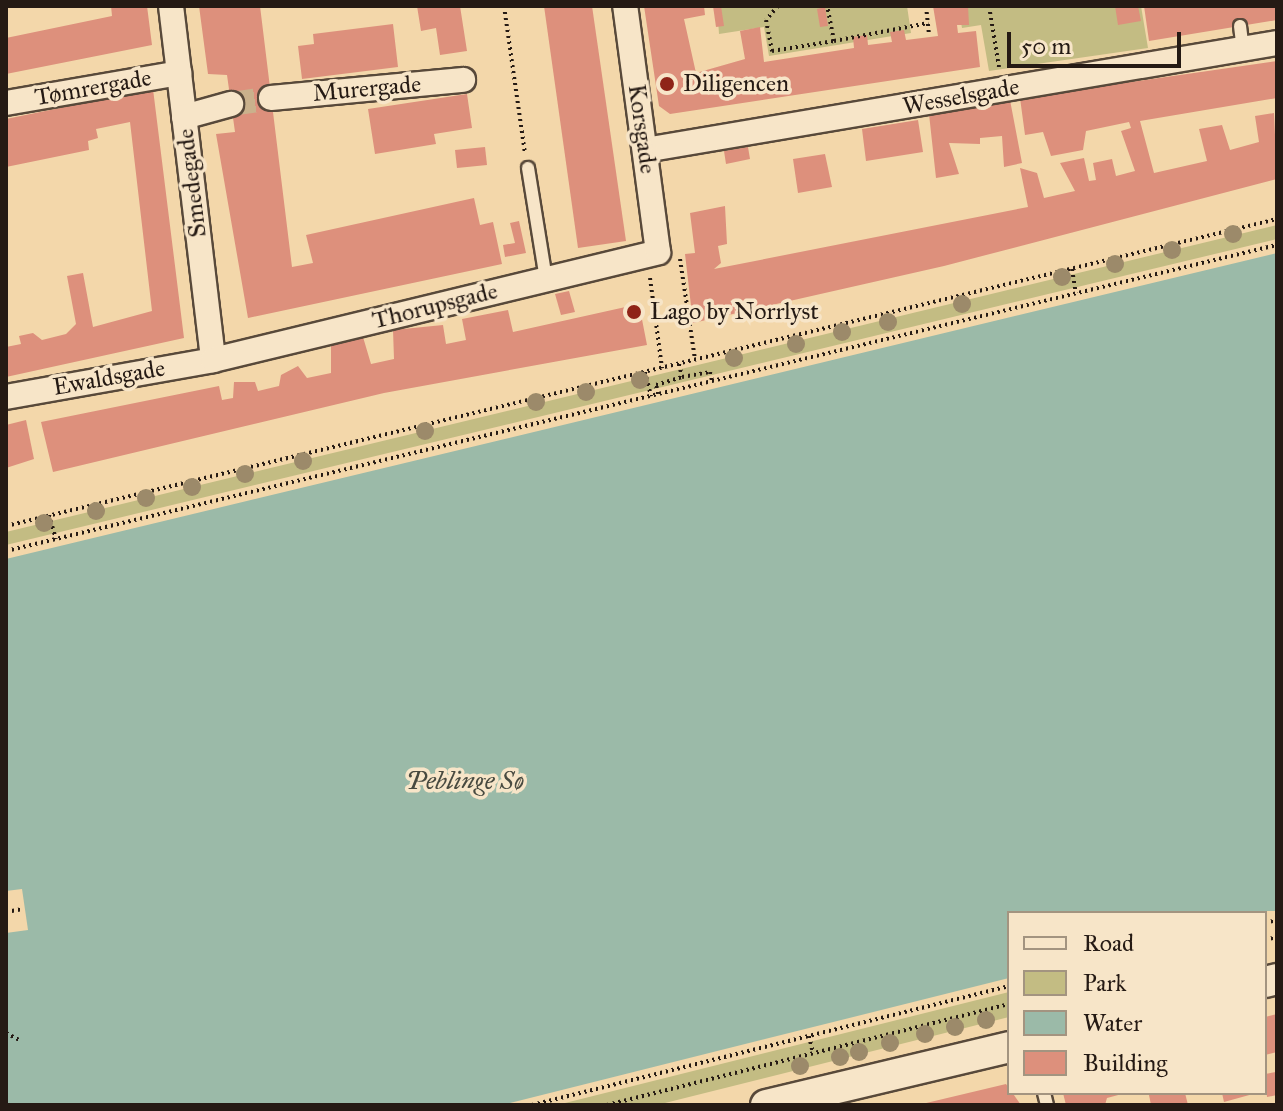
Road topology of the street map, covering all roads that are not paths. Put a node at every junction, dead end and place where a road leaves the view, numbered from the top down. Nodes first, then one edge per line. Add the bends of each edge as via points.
1 (171, 6) edge
2 (625, 6) edge
3 (1277, 43) edge
4 (179, 73) junction
5 (463, 80) dead end
6 (271, 98) tunnel mouth
7 (6, 103) edge
8 (231, 104) tunnel mouth
9 (184, 117) junction
10 (645, 150) junction
11 (528, 168) road end
12 (658, 252) joint
13 (546, 279) junction
14 (213, 360) junction
15 (6, 397) edge
16 (1007, 1047) edge
17 (774, 1104) edge

1 - 4 street, Smedegade
2 - 10 street, Korsgade
3 - 10 street, Wesselsgade via 1242,38 1002,90
4 - 7 street, Tømrergade
4 - 9 street, Smedegade
5 - 6 street, Murergade
8 - 9 street
9 - 14 street, Smedegade
10 - 12 street, Korsgade
11 - 13 lane
12 - 13 street, Thorupsgade
13 - 14 street, Thorupsgade
14 - 15 street, Ewaldsgade
16 - 17 street

